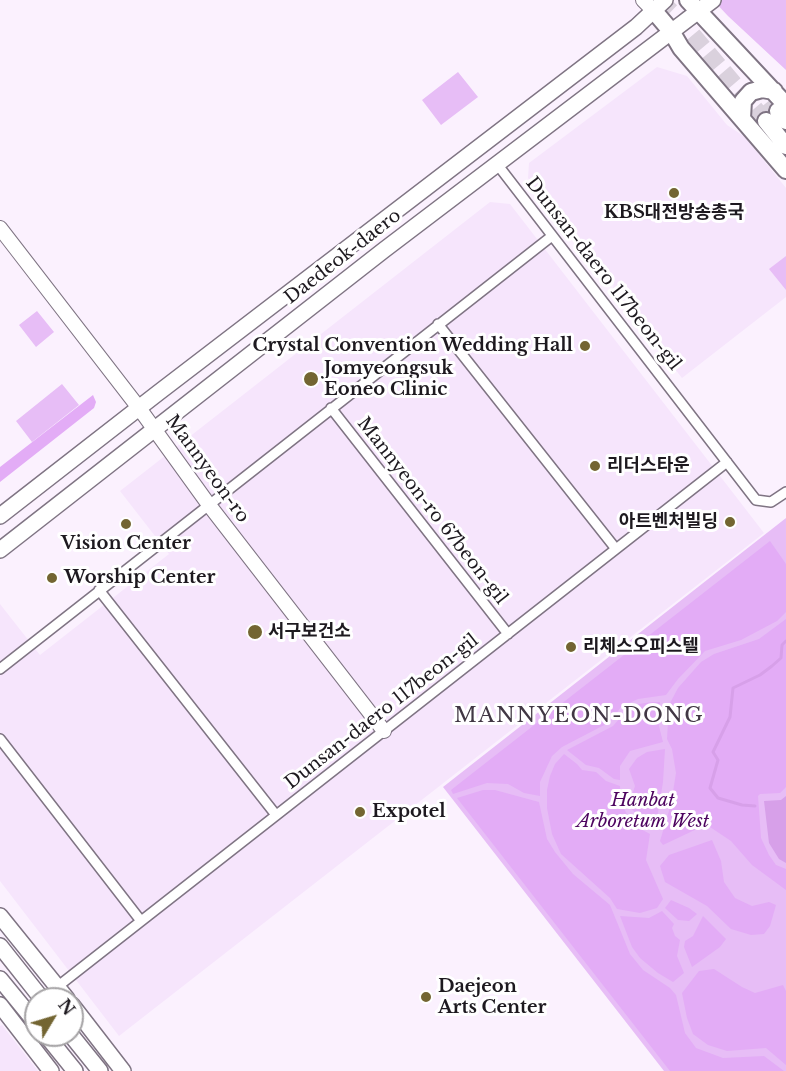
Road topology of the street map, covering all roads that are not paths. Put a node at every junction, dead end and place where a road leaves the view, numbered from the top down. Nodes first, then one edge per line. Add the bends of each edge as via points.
1 (713, 0) edge
2 (654, 4) edge
3 (694, 5) edge
4 (671, 31) junction
5 (774, 91) junction
6 (779, 114) edge
7 (742, 118) junction
8 (786, 146) edge
9 (497, 164) junction
10 (786, 170) edge
11 (0, 228) edge
12 (552, 236) junction
13 (438, 324) junction
14 (139, 408) junction
15 (331, 408) junction
16 (154, 428) junction
17 (727, 462) junction
18 (786, 492) edge
19 (209, 505) junction
20 (0, 516) edge
21 (616, 549) junction
22 (0, 550) edge
23 (99, 590) junction
24 (508, 634) junction
25 (0, 669) edge
26 (384, 731) junction
27 (0, 740) edge
28 (276, 815) junction
29 (0, 916) edge
30 (141, 921) junction
31 (0, 946) edge
32 (0, 979) edge
33 (32, 987) edge
34 (57, 987) edge
35 (69, 987) edge
36 (0, 1005) edge
37 (24, 1008) edge
38 (84, 1021) edge
39 (56, 1047) edge
40 (81, 1047) edge
41 (51, 1071) edge
42 (75, 1071) edge
43 (100, 1071) edge
44 (123, 1071) edge

1 - 3 main road, Daedeok-daero
2 - 4 highway
2 - 14 main road, Daedeok-daero via 636,27
3 - 4 main road, Daedeok-daero
3 - 5 highway
4 - 7 highway via 681,48
4 - 9 main road, Daedeok-daero
5 - 6 highway
5 - 7 highway via 751,92 743,101
6 - 8 highway
7 - 10 highway
9 - 12 street, Dunsan-daero 117beon-gil
9 - 16 main road, Daedeok-daero
11 - 14 street, Mannyeon-ro
12 - 13 street
12 - 17 street, Dunsan-daero 117beon-gil
13 - 15 street
13 - 21 street
14 - 16 street, Mannyeon-ro
14 - 20 main road, Daedeok-daero
15 - 19 street
15 - 24 street, Mannyeon-ro 67beon-gil
16 - 19 street, Mannyeon-ro
16 - 22 main road, Daedeok-daero
17 - 18 street, Dunsan-daero 117beon-gil via 756,500 771,502
17 - 21 street, Dunsan-daero 117beon-gil
19 - 23 street
19 - 26 street, Mannyeon-ro
21 - 24 street, Dunsan-daero 117beon-gil
23 - 25 street
23 - 28 street
24 - 26 street, Dunsan-daero 117beon-gil
26 - 28 street, Dunsan-daero 117beon-gil
27 - 30 street
28 - 30 street, Dunsan-daero 117beon-gil
29 - 34 main road
30 - 35 street, Dunsan-daero 117beon-gil
31 - 33 main road
32 - 37 main road
36 - 41 main road
38 - 44 main road
39 - 42 main road
40 - 43 main road

